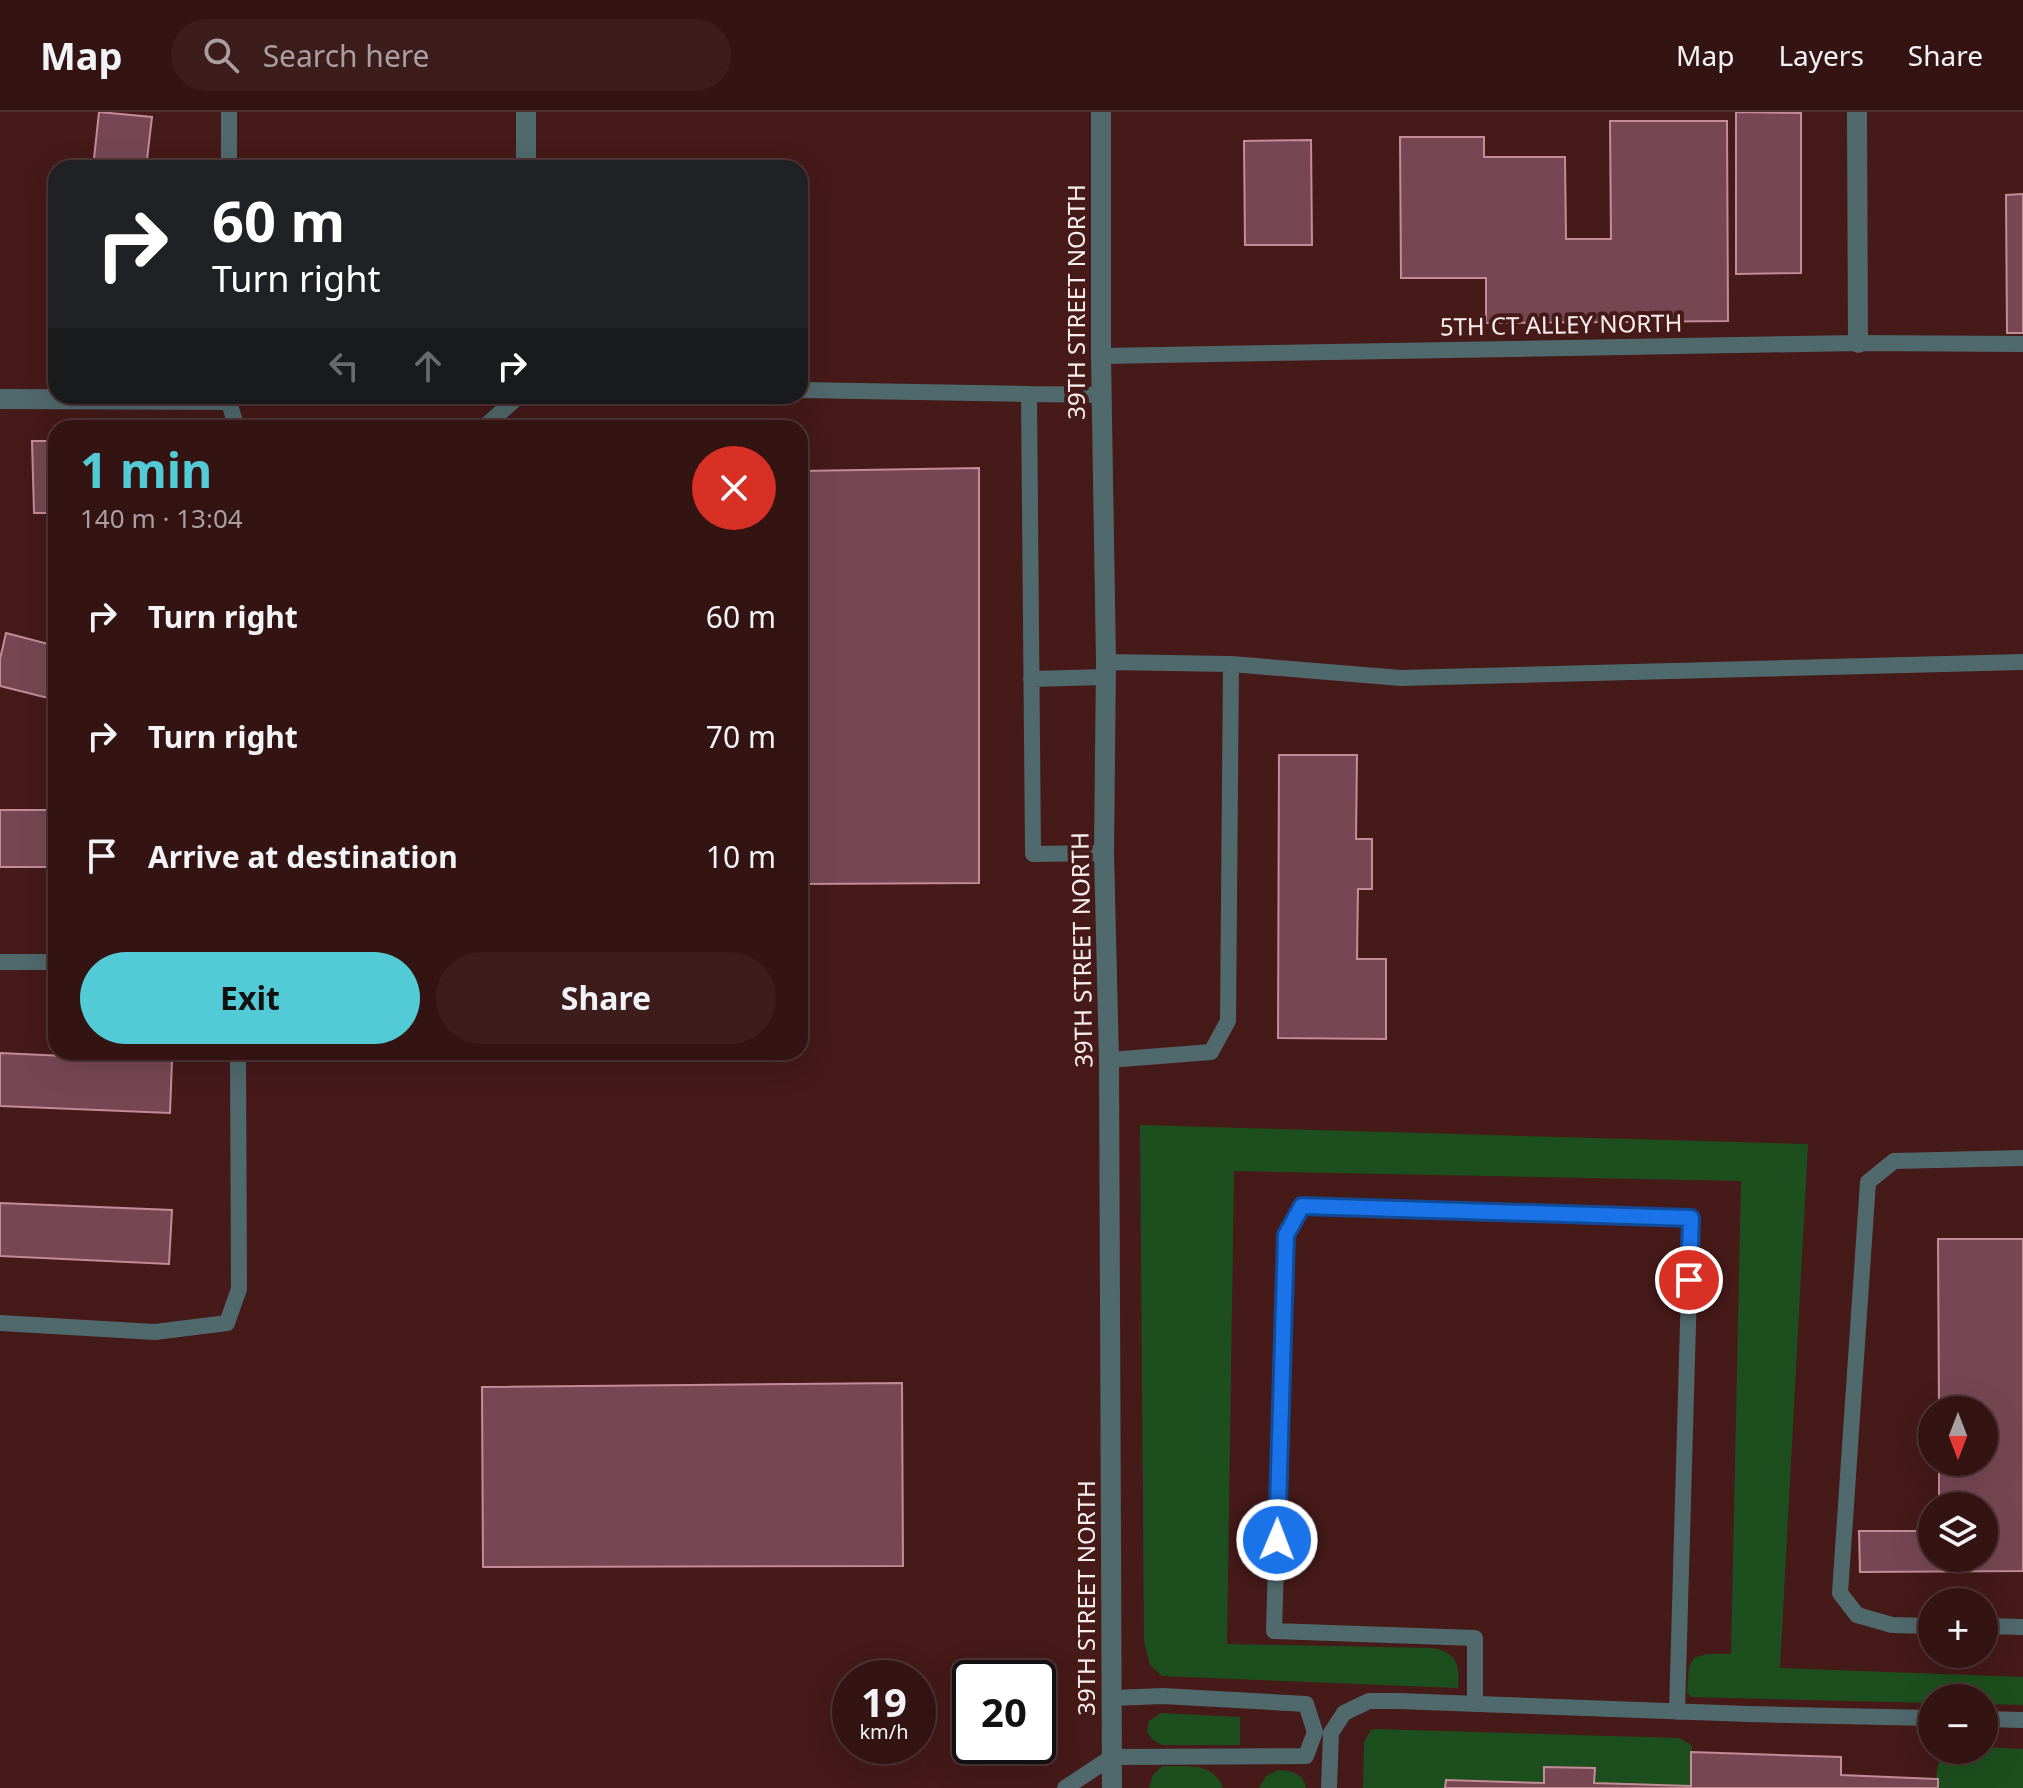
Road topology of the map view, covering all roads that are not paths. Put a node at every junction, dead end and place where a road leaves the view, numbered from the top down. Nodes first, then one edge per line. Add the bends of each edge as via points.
1 (229, 112) edge
2 (526, 112) edge
3 (1101, 112) edge
4 (1857, 112) edge
5 (229, 160) edge
6 (526, 160) edge
7 (1858, 343) junction
8 (2023, 344) edge
9 (1101, 356) junction
10 (808, 390) edge
11 (1029, 394) junction
12 (1101, 395) junction
13 (0, 399) edge
14 (48, 399) edge
15 (510, 404) edge
16 (492, 420) edge
17 (2023, 662) edge
18 (1231, 664) junction
19 (1106, 670) junction
20 (1031, 679) junction
21 (1104, 853) junction
22 (0, 962) edge
23 (48, 962) edge
24 (238, 1060) edge
25 (1109, 1060) junction
26 (2023, 1158) edge
27 (0, 1323) edge
28 (1918, 1626) edge
29 (1998, 1626) edge
30 (2023, 1627) edge
31 (1112, 1698) junction
32 (1475, 1704) junction
33 (1677, 1712) junction
34 (1918, 1718) edge
35 (1998, 1719) edge
36 (2023, 1720) edge
37 (1323, 1733) junction
38 (1112, 1757) junction
39 (1065, 1788) edge
40 (1112, 1788) edge
41 (1329, 1788) edge

1 - 5 lane
2 - 6 street
3 - 9 street, 39TH STREET NORTH
4 - 7 street
7 - 8 lane, 5TH CT ALLEY NORTH
7 - 9 lane, 5TH CT ALLEY NORTH
9 - 12 street, 39TH STREET NORTH
10 - 11 lane
11 - 12 lane
11 - 20 lane
12 - 19 street, 39TH STREET NORTH
13 - 14 street
15 - 16 lane
17 - 18 lane via 1401,678
18 - 19 lane
18 - 25 lane via 1228,1021 1211,1052
19 - 20 lane
19 - 21 street, 39TH STREET NORTH
20 - 21 lane via 1033,854
21 - 25 street, 39TH STREET NORTH
22 - 23 lane
24 - 27 lane via 239,1289 227,1323 155,1332
25 - 31 street, 39TH STREET NORTH
26 - 28 lane via 1894,1161 1868,1182 1840,1593 1857,1615
29 - 30 lane
31 - 37 lane via 1306,1704
31 - 38 street, 39TH STREET NORTH
32 - 33 lane
32 - 33 lane via 1475,1638 1274,1631 1286,1235 1302,1206 1691,1218
32 - 37 lane via 1369,1701 1344,1713
33 - 34 lane
35 - 36 lane
37 - 38 lane via 1306,1756
37 - 41 lane
38 - 39 lane
38 - 40 street, 39TH STREET NORTH

